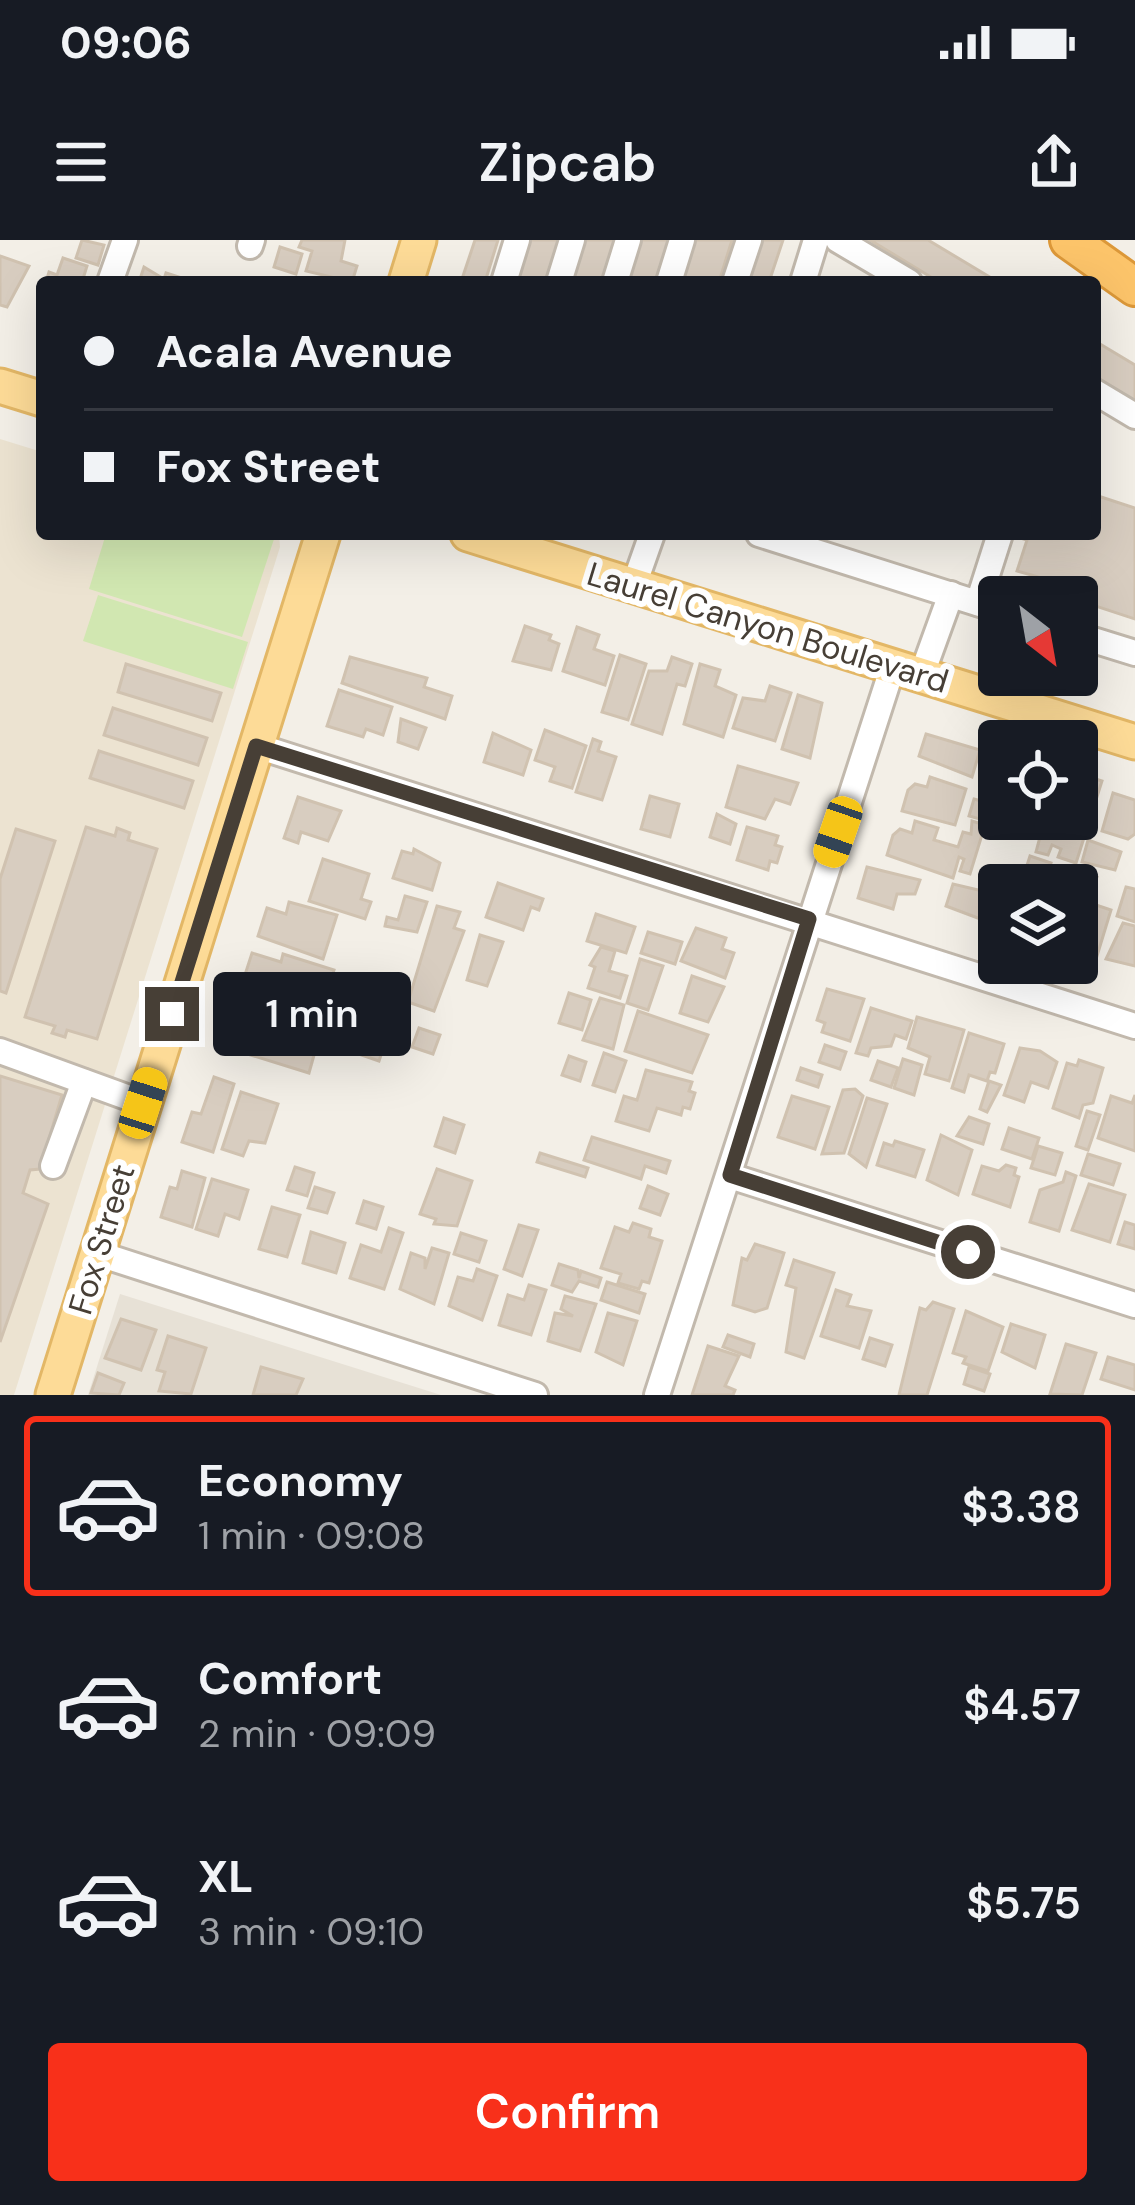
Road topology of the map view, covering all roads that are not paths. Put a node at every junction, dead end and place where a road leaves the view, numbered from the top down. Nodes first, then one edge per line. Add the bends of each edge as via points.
1 (124, 240) edge
2 (419, 240) edge
3 (517, 240) edge
4 (572, 240) edge
5 (628, 240) edge
6 (682, 240) edge
7 (749, 240) edge
8 (816, 240) edge
9 (838, 240) edge
10 (1069, 240) edge
11 (112, 276) edge
12 (408, 276) edge
13 (506, 276) edge
14 (561, 276) edge
15 (617, 276) edge
16 (671, 276) edge
17 (737, 276) edge
18 (805, 276) edge
19 (899, 276) edge
20 (1135, 287) edge
21 (0, 386) edge
22 (1101, 396) edge
23 (36, 397) edge
24 (1135, 416) edge
25 (321, 540) edge
26 (488, 540) edge
27 (650, 540) edge
28 (778, 540) edge
29 (992, 540) edge
30 (990, 576) edge
31 (634, 585) junction
32 (951, 594) junction
33 (978, 603) edge
34 (1098, 642) edge
35 (1135, 653) edge
36 (908, 670) junction
37 (1135, 742) edge
38 (256, 746) junction
39 (809, 919) junction
40 (1135, 1026) edge
41 (0, 1052) edge
42 (84, 1082) junction
43 (143, 1103) junction
44 (53, 1166) dead end
45 (730, 1175) junction
46 (96, 1252) junction
47 (1135, 1306) edge
48 (53, 1395) edge
49 (535, 1395) edge
50 (657, 1395) edge

1 - 11 street
2 - 12 main road
3 - 13 street
4 - 14 street
5 - 15 street
6 - 16 street
7 - 17 street
8 - 18 street
9 - 19 street
10 - 20 highway
21 - 23 main road
22 - 24 street
25 - 38 main road, Fox Street
26 - 31 main road, Laurel Canyon Boulevard
27 - 31 street
28 - 32 street
29 - 30 street
31 - 36 main road, Laurel Canyon Boulevard
32 - 33 street
32 - 36 street
34 - 35 street
36 - 37 main road, Laurel Canyon Boulevard
36 - 39 street
38 - 39 street
38 - 43 main road, Fox Street
39 - 40 street
39 - 45 street
41 - 42 street
42 - 43 street
42 - 44 street
43 - 46 main road, Fox Street
45 - 47 street
45 - 50 street
46 - 48 main road, Fox Street
46 - 49 street

